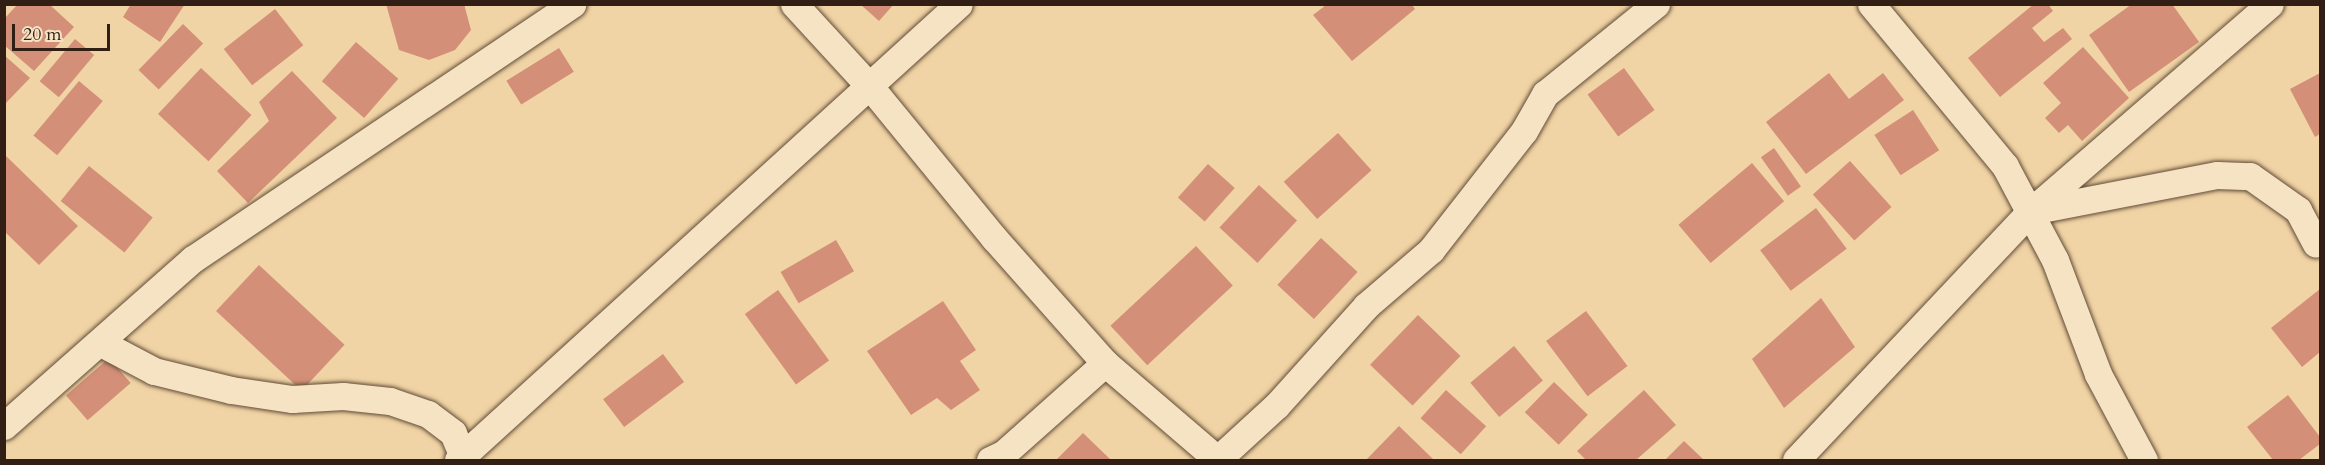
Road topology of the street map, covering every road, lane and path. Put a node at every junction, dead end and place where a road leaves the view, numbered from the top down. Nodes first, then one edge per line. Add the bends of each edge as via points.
1 (572, 4) edge
2 (794, 4) edge
3 (959, 4) edge
4 (1656, 4) edge
5 (1871, 4) edge
6 (2270, 4) edge
7 (872, 88) junction
8 (2031, 211) junction
9 (2316, 244) dead end
10 (101, 343) junction
11 (1105, 363) junction
12 (4, 426) edge
13 (460, 459) edge
14 (990, 460) edge
15 (1217, 460) edge
16 (1796, 460) edge
17 (2144, 460) edge

1 - 10 street via 193,259
2 - 7 street
3 - 7 street
4 - 15 street via 1545,94 1524,131 1431,250 1366,306 1284,398
5 - 8 street via 1998,157
6 - 8 street
7 - 11 street via 993,238
7 - 13 street
8 - 9 street via 2217,175 2250,176 2298,210
8 - 16 street
8 - 17 street via 2098,374
10 - 12 street
10 - 13 street via 154,371 231,390 292,399 343,396 390,401 428,414 453,434
11 - 14 street via 1003,454
11 - 15 street

